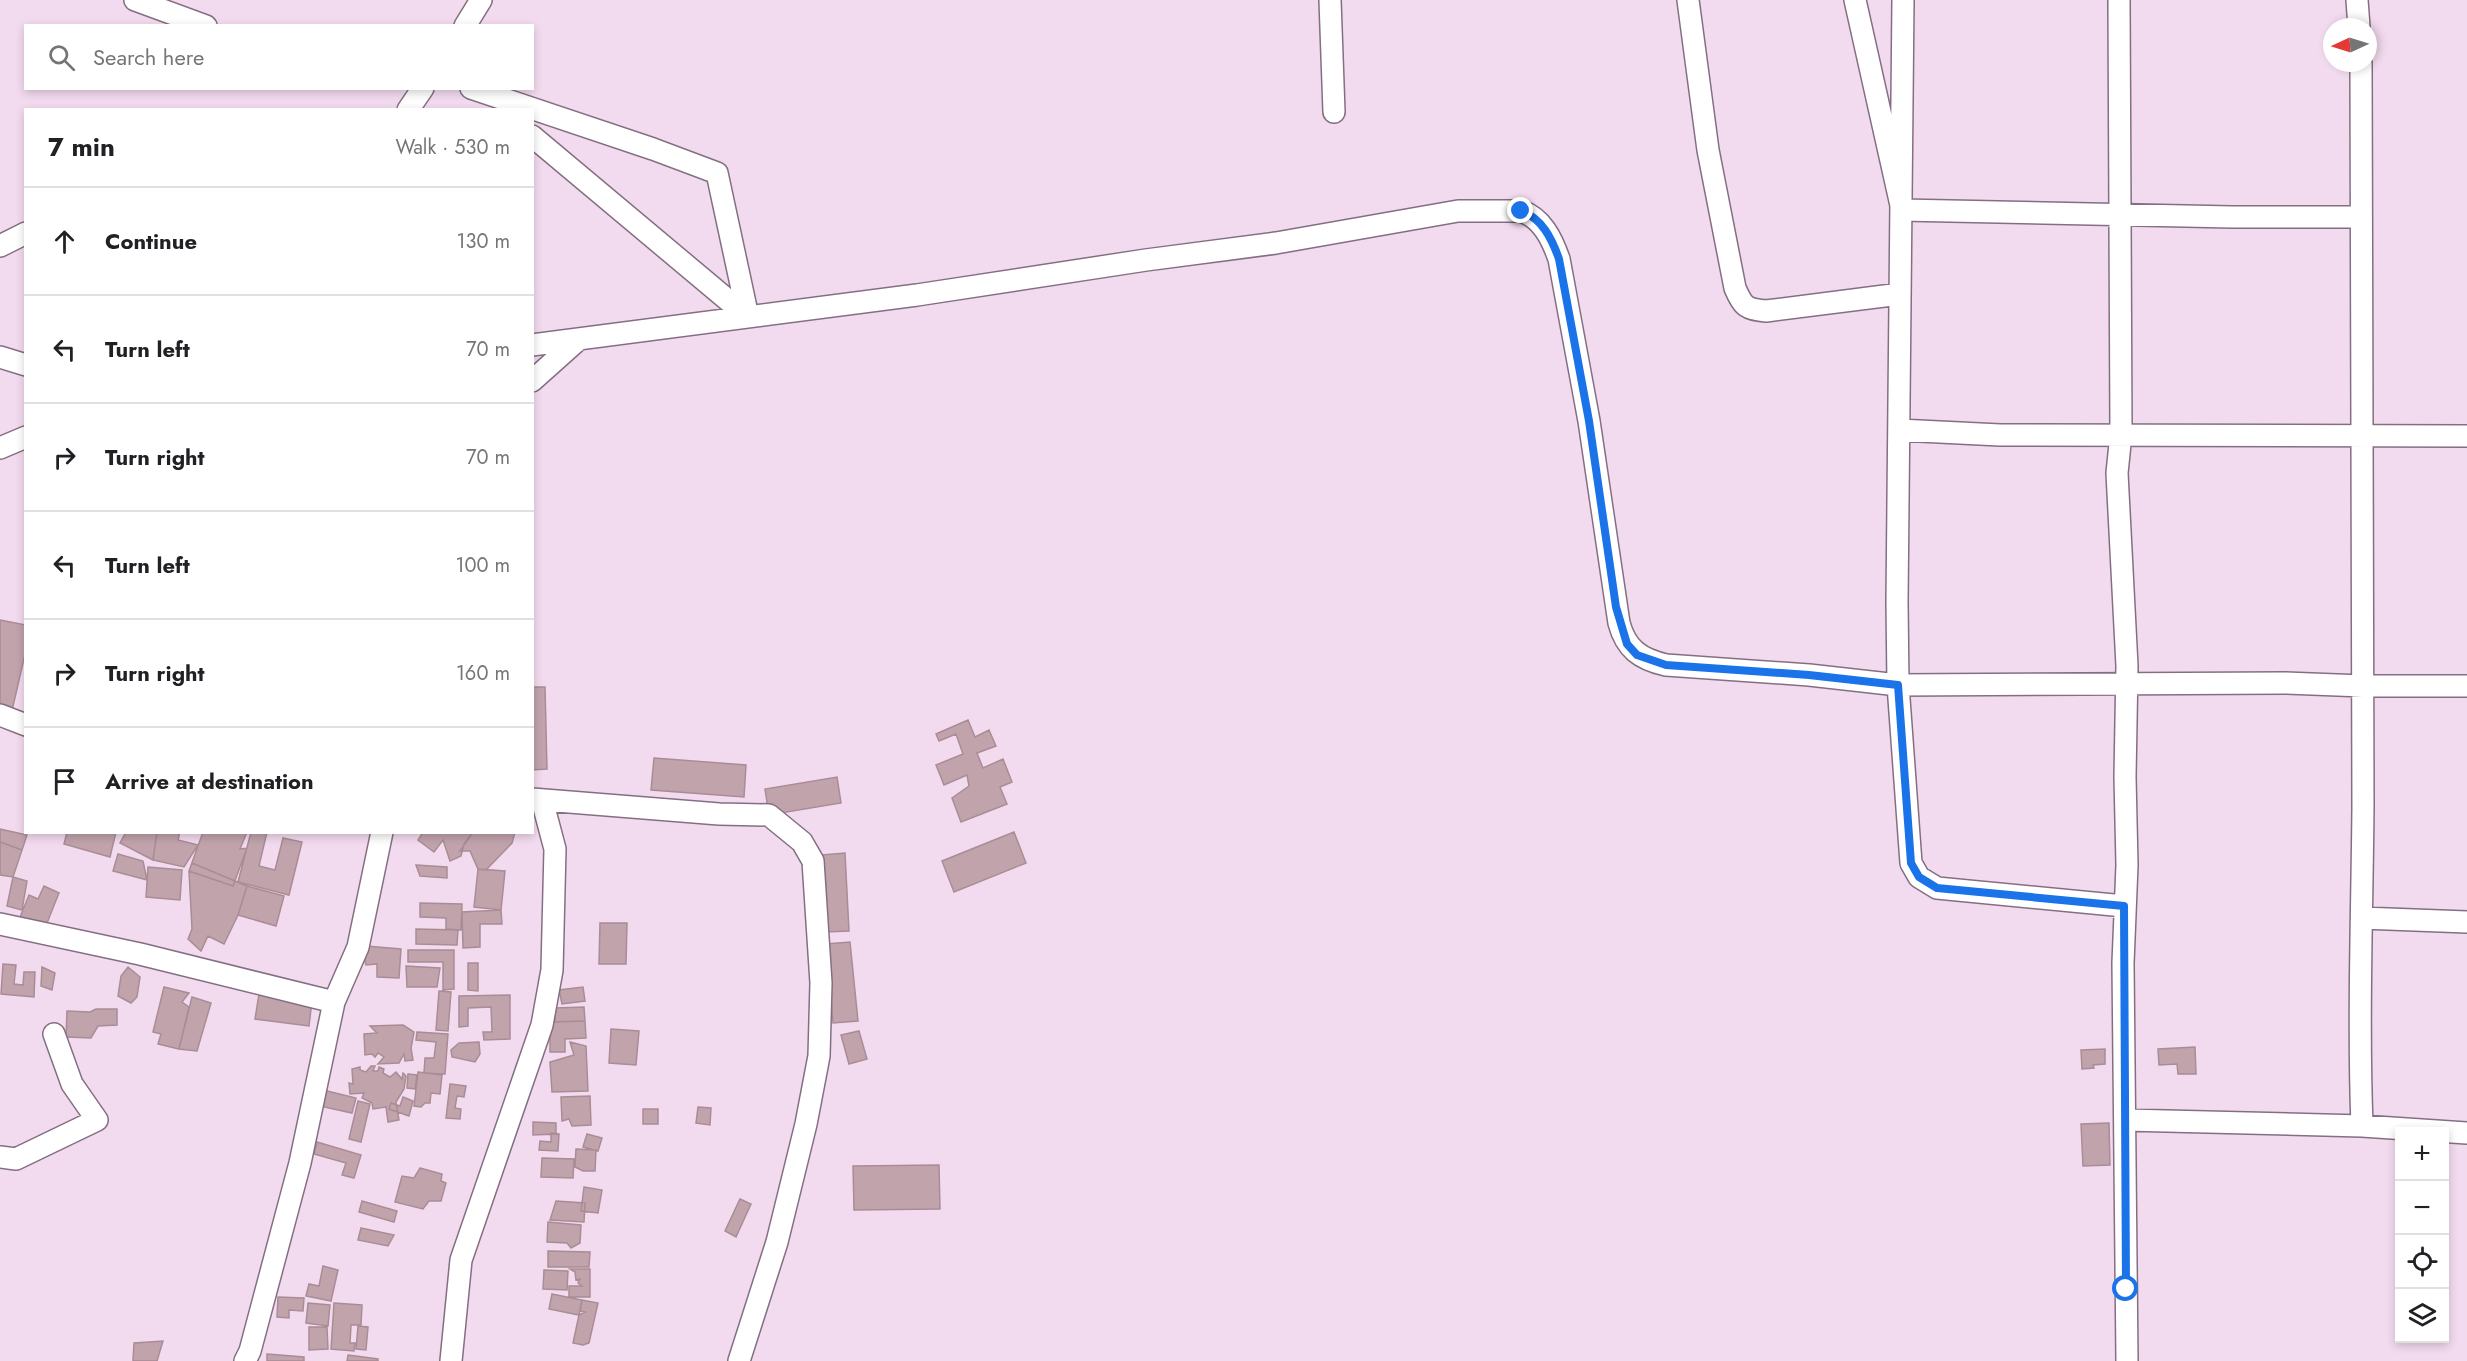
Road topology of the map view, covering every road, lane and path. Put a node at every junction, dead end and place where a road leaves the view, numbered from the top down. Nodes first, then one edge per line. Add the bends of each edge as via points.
1 (135, 0) edge
2 (481, 0) edge
3 (1330, 0) edge
4 (1688, 0) edge
5 (1855, 0) edge
6 (1903, 0) edge
7 (2119, 0) edge
8 (2357, 0) edge
9 (2358, 18) edge
10 (201, 24) edge
11 (466, 24) edge
12 (2361, 72) edge
13 (422, 90) edge
14 (477, 90) edge
15 (409, 108) edge
16 (531, 108) edge
17 (534, 109) edge
18 (1334, 112) dead end
19 (534, 138) edge
20 (1902, 210) junction
21 (2118, 213) junction
22 (2361, 217) junction
23 (24, 234) edge
24 (0, 246) edge
25 (1900, 294) junction
26 (748, 317) junction
27 (579, 339) junction
28 (534, 345) edge
29 (0, 357) edge
30 (24, 364) edge
31 (534, 379) edge
32 (1899, 430) junction
33 (2121, 434) junction
34 (2362, 435) junction
35 (2467, 436) edge
36 (24, 438) edge
37 (0, 448) edge
38 (1898, 685) junction
39 (2127, 685) junction
40 (2363, 686) junction
41 (2467, 686) edge
42 (0, 716) edge
43 (24, 724) edge
44 (537, 800) edge
45 (382, 834) edge
46 (2124, 906) junction
47 (2362, 918) junction
48 (2467, 922) edge
49 (0, 924) edge
50 (334, 1002) junction
51 (54, 1034) dead end
52 (2126, 1120) junction
53 (2362, 1126) junction
54 (2467, 1133) edge
55 (0, 1157) edge
56 (245, 1361) edge
57 (451, 1361) edge
58 (739, 1361) edge
59 (2127, 1361) edge

1 - 10 street
2 - 11 street
3 - 18 street
4 - 25 street via 1708,150 1735,288 1742,304 1766,311
5 - 20 street
6 - 20 street
7 - 21 street
8 - 9 street
12 - 22 street
13 - 15 street
14 - 16 street
17 - 26 street via 717,173
19 - 26 street
20 - 21 street
20 - 25 street
21 - 22 street
21 - 33 street
22 - 34 street
23 - 24 street
25 - 32 street
26 - 27 street
26 - 38 street via 1276,243 1458,211 1521,211 1545,228 1559,259 1589,421 1616,607 1627,644 1637,655 1666,665
27 - 28 street
27 - 31 street
29 - 30 street
32 - 33 street via 2000,435
32 - 38 street
33 - 34 street
33 - 39 street via 2117,473
34 - 35 street
34 - 40 street
36 - 37 street
38 - 39 street
38 - 46 street via 1911,863 1919,877 1937,888
39 - 40 street via 2284,682
39 - 46 street
40 - 41 street
40 - 47 street
42 - 43 street
44 - 57 street via 555,849 552,970 542,1025 461,1260
44 - 58 street via 769,815 802,842 813,861 821,983 819,1056 777,1242
45 - 50 street via 358,947
46 - 52 street
47 - 48 street
47 - 53 street
49 - 50 street
50 - 56 street via 297,1174
51 - 55 street via 72,1084 97,1120 16,1160
52 - 53 street
52 - 59 street
53 - 54 street

